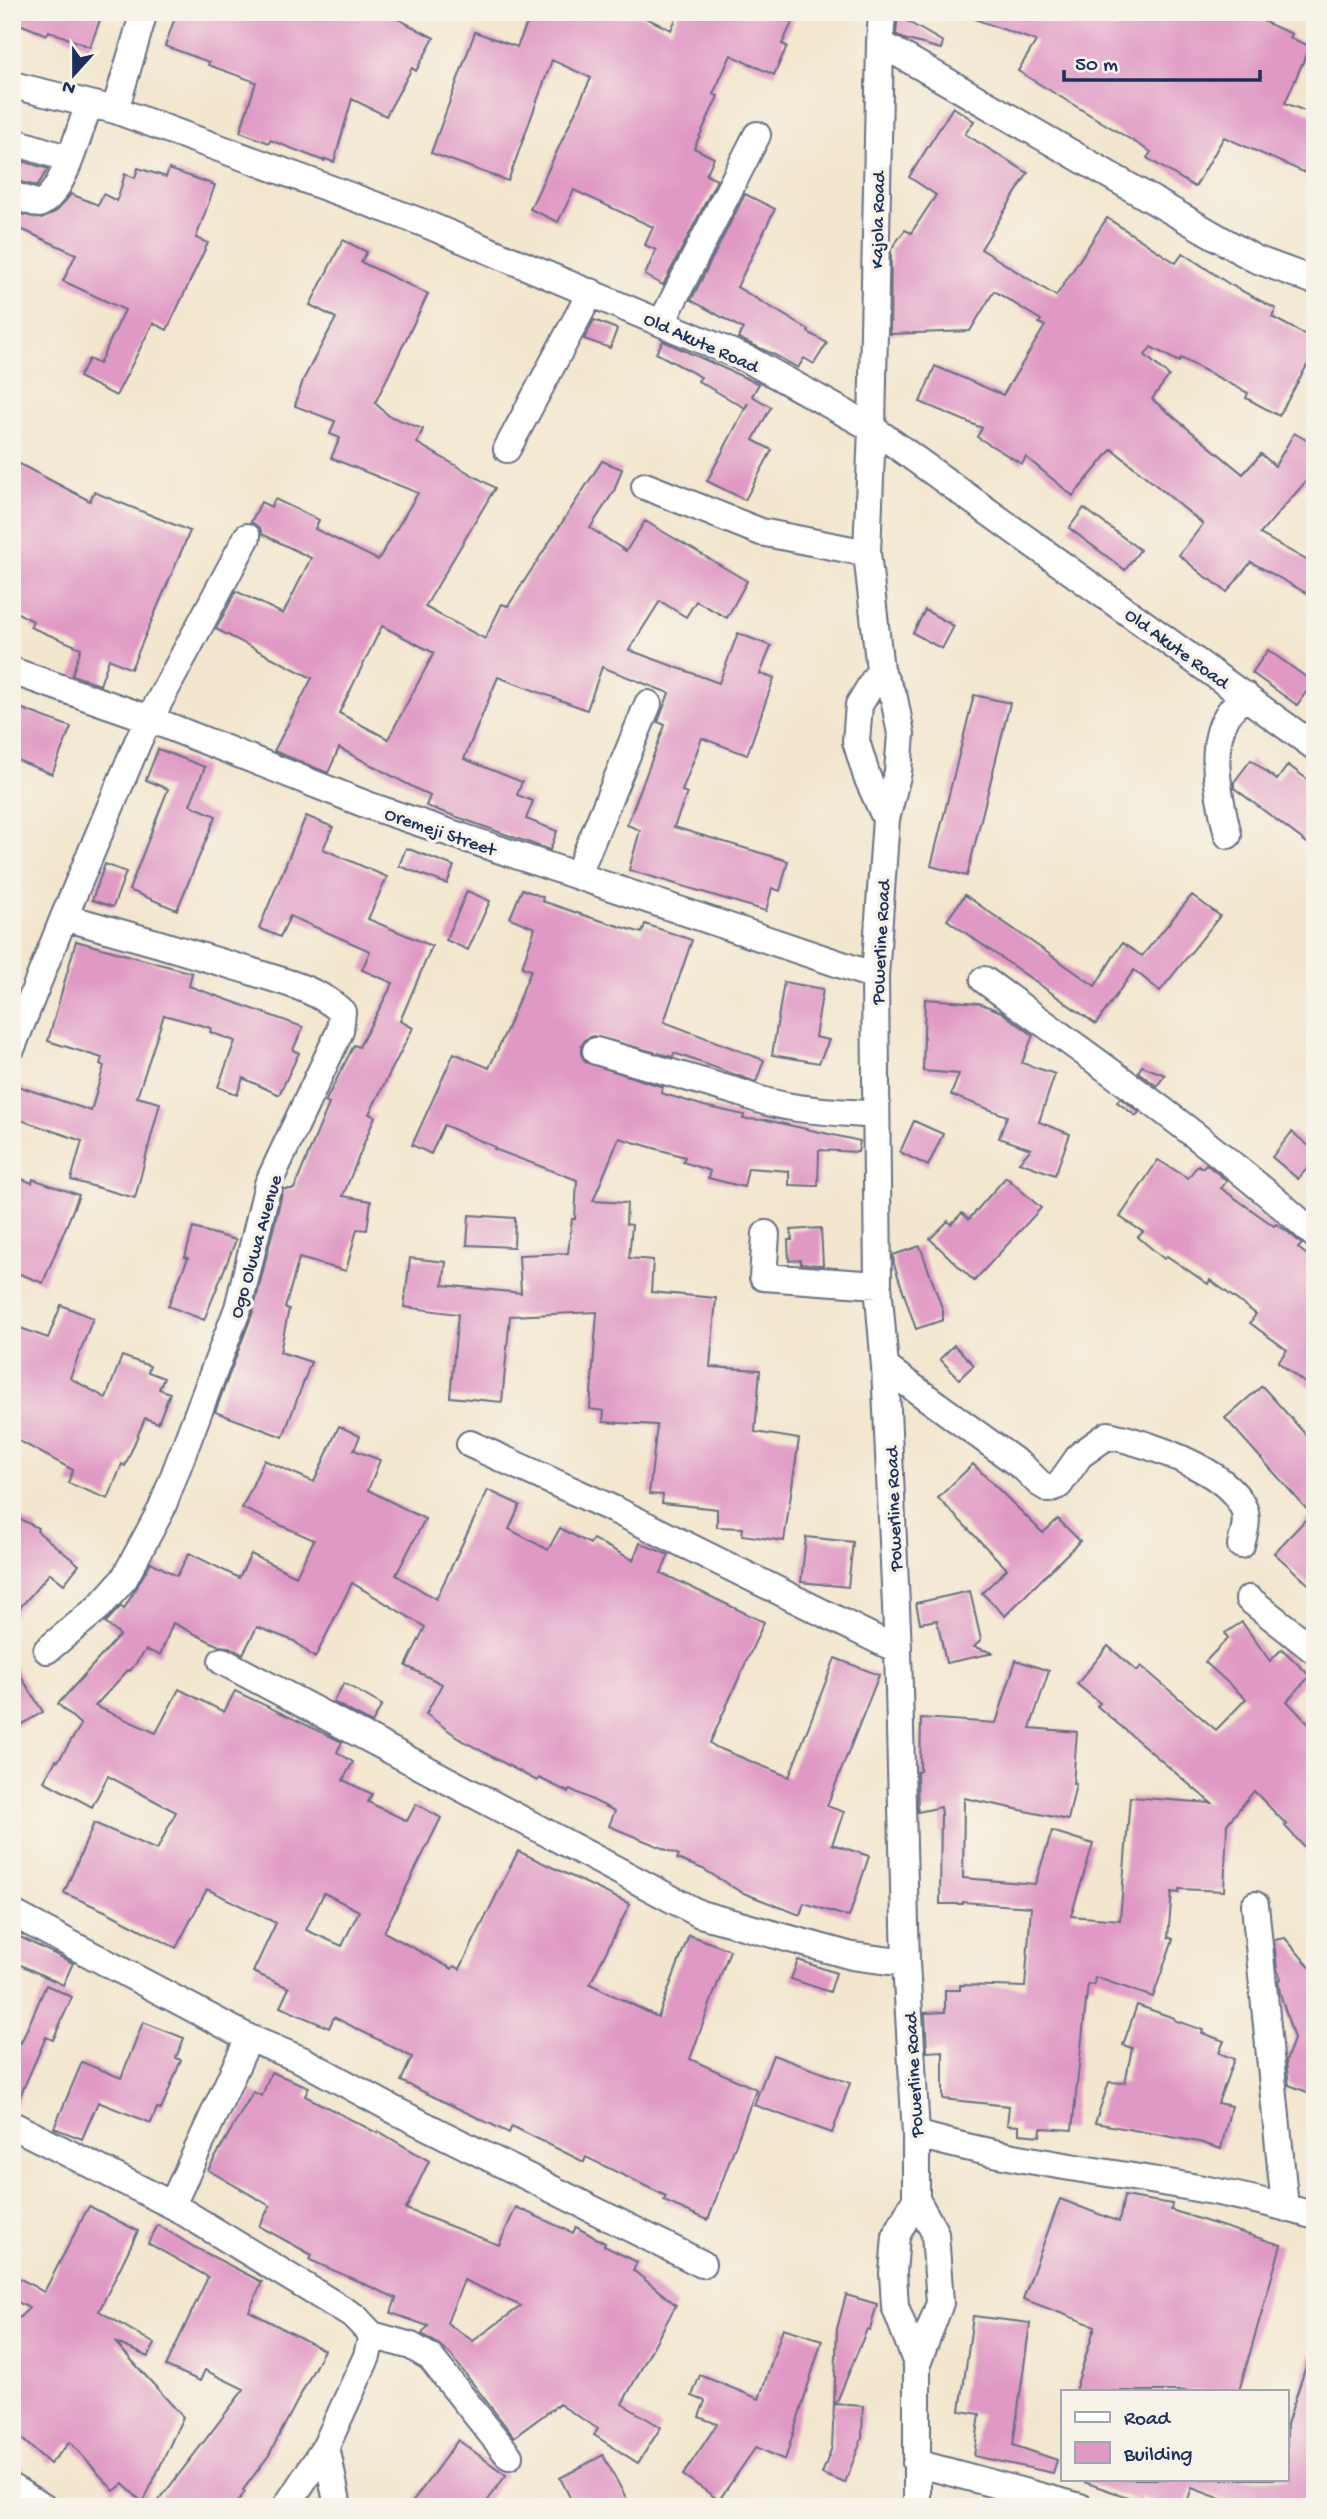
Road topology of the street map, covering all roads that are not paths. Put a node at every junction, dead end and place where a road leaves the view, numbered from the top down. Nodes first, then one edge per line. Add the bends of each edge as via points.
1 (144, 12) edge
2 (882, 12) edge
3 (880, 43) junction
4 (12, 85) edge
5 (89, 104) junction
6 (115, 110) junction
7 (757, 135) dead end
8 (12, 141) edge
9 (69, 159) junction
10 (12, 195) edge
11 (1315, 281) edge
12 (591, 292) junction
13 (662, 322) junction
14 (872, 428) junction
15 (507, 449) dead end
16 (645, 486) dead end
17 (247, 537) dead end
18 (867, 553) junction
19 (880, 670) junction
20 (12, 671) edge
21 (1245, 695) junction
22 (648, 704) dead end
23 (150, 719) junction
24 (1311, 735) edge
25 (886, 819) junction
26 (1228, 835) dead end
27 (577, 876) junction
28 (64, 917) junction
29 (875, 976) junction
30 (984, 981) dead end
31 (12, 1047) edge
32 (596, 1051) dead end
33 (875, 1115) junction
34 (766, 1234) dead end
35 (1315, 1235) edge
36 (877, 1285) junction
37 (886, 1367) junction
38 (470, 1444) dead end
39 (1241, 1545) dead end
40 (1249, 1599) dead end
41 (47, 1650) dead end
42 (898, 1650) junction
43 (1315, 1651) edge
44 (222, 1661) dead end
45 (1255, 1905) dead end
46 (12, 1913) edge
47 (906, 1963) junction
48 (249, 2038) junction
49 (12, 2125) edge
50 (916, 2134) junction
51 (916, 2199) junction
52 (172, 2205) junction
53 (1285, 2207) junction
54 (1315, 2216) edge
55 (702, 2264) dead end
56 (372, 2335) junction
57 (916, 2364) junction
58 (326, 2446) junction
59 (509, 2456) dead end
60 (916, 2463) junction
61 (12, 2488) edge
62 (43, 2507) edge
63 (286, 2507) edge
64 (338, 2507) edge
65 (916, 2507) edge
66 (1080, 2507) edge

1 - 6 street
2 - 3 street, Kajola Road
3 - 11 street via 1255,259
3 - 14 street, Kajola Road
4 - 5 street, Old Akute Road
5 - 6 street, Old Akute Road
5 - 9 street
6 - 12 street, Old Akute Road via 421,222
7 - 13 street
8 - 9 street
9 - 10 street via 46,201 39,204
12 - 13 street, Old Akute Road
12 - 15 street
13 - 14 street, Old Akute Road via 750,360
14 - 18 street, Powerline Road
14 - 21 street, Old Akute Road
16 - 18 street via 761,532
17 - 23 street
18 - 19 street, Powerline Road
19 - 25 street, Powerline Road via 894,698 901,734 898,772
19 - 25 street, Powerline Road via 859,705 856,741
20 - 23 street, Oremeji Street
21 - 24 street, Old Akute Road
21 - 26 street via 1226,716 1218,741 1216,772
22 - 27 street
23 - 27 street, Oremeji Street via 370,806
23 - 28 street
25 - 29 street, Powerline Road
27 - 29 street, Oremeji Street
28 - 31 street
28 - 41 street, Ogo Oluwa Avenue via 276,980 329,999 342,1012 340,1031 268,1184 238,1308 161,1510 124,1579 99,1607
29 - 33 street, Powerline Road
30 - 35 street via 1181,1122
32 - 33 street via 763,1103
33 - 36 street, Powerline Road
34 - 36 street via 762,1277
36 - 37 street, Powerline Road
37 - 39 street via 1049,1489 1059,1485 1080,1455 1108,1435 1143,1442 1178,1458 1221,1480 1243,1508 1246,1524
37 - 42 street, Powerline Road
38 - 42 street
40 - 43 street
42 - 47 street, Powerline Road
44 - 47 street via 700,1913 852,1956
45 - 53 street
46 - 48 street
47 - 50 street, Powerline Road
48 - 52 street
48 - 55 street via 302,2060
49 - 52 street
50 - 51 street, Powerline Road
50 - 53 street via 959,2147
51 - 57 street, Powerline Road via 896,2236 893,2273 895,2306
51 - 57 street, Powerline Road via 935,2233 940,2303
52 - 56 street via 355,2317
53 - 54 street
56 - 58 street
56 - 59 street via 411,2346 430,2357
57 - 60 street, Powerline Road
58 - 63 street
58 - 64 street
60 - 65 street, Powerline Road
60 - 66 street
61 - 62 street

